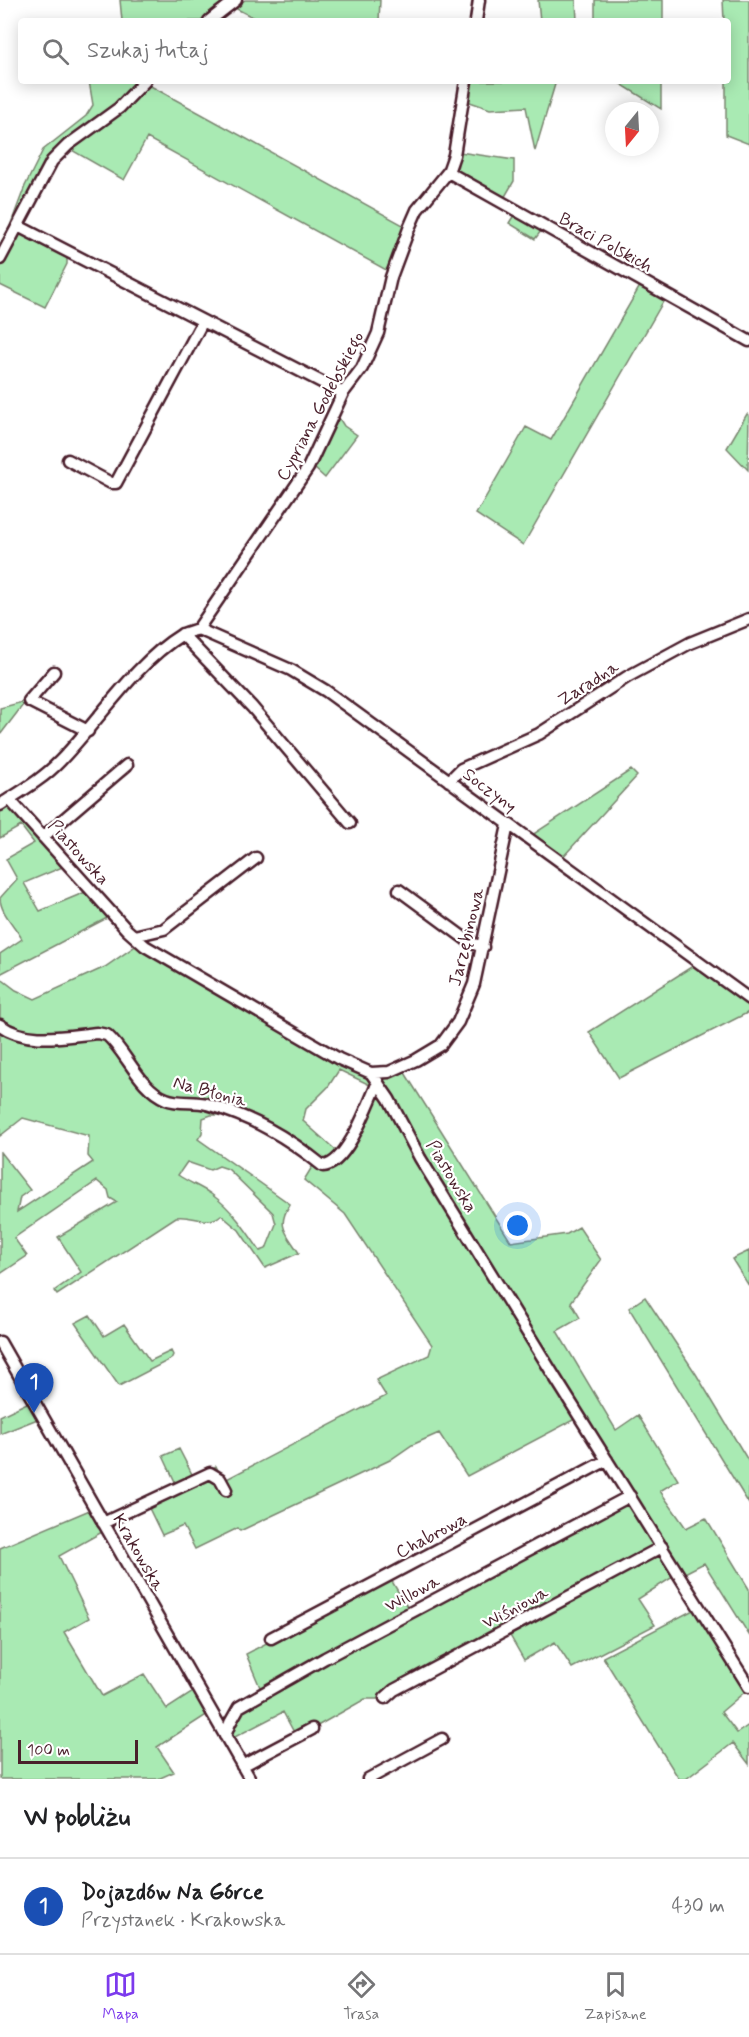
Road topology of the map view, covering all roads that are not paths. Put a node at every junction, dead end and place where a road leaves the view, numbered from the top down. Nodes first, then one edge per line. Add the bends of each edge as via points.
1 (236, 0) edge
2 (479, 0) edge
3 (213, 18) edge
4 (476, 18) edge
5 (142, 84) edge
6 (466, 84) edge
7 (448, 172) junction
8 (18, 226) junction
9 (0, 259) edge
10 (203, 321) junction
11 (749, 341) edge
12 (344, 393) junction
13 (68, 460) dead end
14 (749, 619) edge
15 (198, 629) junction
16 (182, 634) junction
17 (54, 672) dead end
18 (88, 731) junction
19 (127, 765) dead end
20 (449, 781) junction
21 (5, 802) edge
22 (350, 822) dead end
23 (508, 825) junction
24 (44, 837) junction
25 (256, 858) dead end
26 (399, 890) dead end
27 (134, 936) junction
28 (483, 947) junction
29 (749, 999) edge
30 (0, 1025) edge
31 (371, 1072) junction
32 (378, 1082) junction
33 (0, 1342) edge
34 (3, 1356) edge
35 (607, 1460) junction
36 (226, 1490) dead end
37 (630, 1496) junction
38 (103, 1523) junction
39 (662, 1547) junction
40 (271, 1638) dead end
41 (749, 1687) edge
42 (385, 1698) dead end
43 (312, 1729) dead end
44 (225, 1736) junction
45 (441, 1739) dead end
46 (242, 1766) junction
47 (250, 1779) edge
48 (368, 1779) edge

1 - 3 street
2 - 4 street
5 - 8 street via 119,108 52,161
6 - 7 street, Cypriana Godebskiego
7 - 11 street, Braci Polskich
7 - 12 street, Cypriana Godebskiego via 413,218 391,277 378,333 362,368
8 - 9 street
8 - 10 street
10 - 12 street
10 - 13 street via 116,483
12 - 15 street, Cypriana Godebskiego via 308,468
14 - 20 street, Zaradna via 690,643 636,672 539,734 461,769
15 - 16 street
15 - 20 street, Soczyny via 291,669
16 - 18 street via 118,693
16 - 22 street via 252,707
17 - 18 street via 29,701
18 - 21 street via 58,763
19 - 24 street
20 - 23 street, Soczyny
21 - 24 street, Piastowska
23 - 28 street, Jarzębinowa
23 - 29 street, Soczyny
24 - 27 street, Piastowska
25 - 27 street via 164,928
26 - 28 street via 471,943
27 - 31 street, Piastowska via 318,1047
28 - 31 street, Jarzębinowa via 474,984 458,1022 441,1045 389,1072
30 - 32 street, Na Błonia via 10,1033 29,1038 107,1035 159,1094 175,1101 202,1103 258,1122 323,1166 342,1154 366,1115
31 - 32 street, Piastowska
32 - 35 street, Piastowska via 420,1158
33 - 34 street, Krakowska
34 - 38 street, Krakowska
35 - 37 street, Piastowska
35 - 40 street, Chabrowa
36 - 38 street via 220,1479 210,1473
37 - 39 street, Piastowska
37 - 44 street, Willowa via 239,1707
38 - 44 street, Krakowska
39 - 41 street, Piastowska
39 - 42 street, Wiśniowa
43 - 46 street
44 - 46 street, Krakowska
45 - 48 street
46 - 47 street, Krakowska

